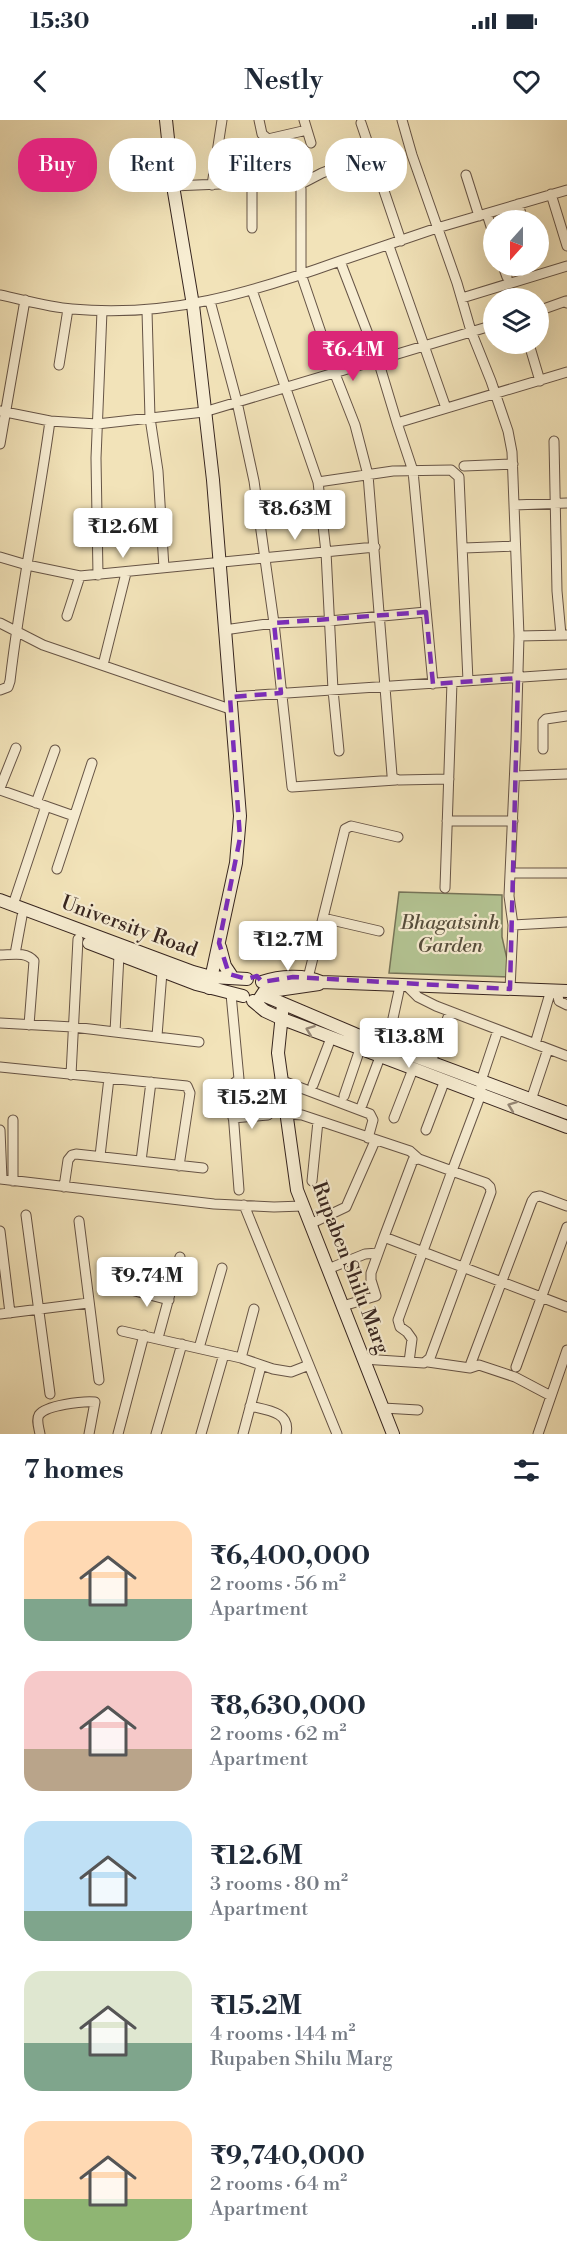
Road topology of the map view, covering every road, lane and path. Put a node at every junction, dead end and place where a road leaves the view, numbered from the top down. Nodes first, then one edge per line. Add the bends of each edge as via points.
1 (166, 120) edge
2 (222, 120) edge
3 (259, 120) edge
4 (304, 120) edge
5 (402, 120) edge
6 (361, 123) dead end
7 (307, 130) junction
8 (168, 138) edge
9 (219, 138) edge
10 (309, 138) edge
11 (366, 138) edge
12 (466, 175) dead end
13 (567, 190) edge
14 (174, 192) edge
15 (252, 192) edge
16 (301, 192) edge
17 (385, 192) edge
18 (551, 194) junction
19 (518, 204) junction
20 (499, 210) edge
21 (520, 210) edge
22 (483, 215) joint
23 (252, 228) dead end
24 (437, 228) junction
25 (401, 241) junction
26 (389, 246) junction
27 (567, 246) edge
28 (340, 261) junction
29 (567, 266) edge
30 (301, 274) junction
31 (252, 290) junction
32 (0, 295) edge
33 (462, 298) junction
34 (25, 300) junction
35 (210, 301) junction
36 (567, 301) edge
37 (193, 305) junction
38 (549, 307) edge
39 (68, 309) junction
40 (102, 311) junction
41 (147, 311) junction
42 (483, 328) edge
43 (471, 331) junction
44 (424, 345) junction
45 (533, 354) edge
46 (378, 360) junction
47 (59, 365) dead end
48 (567, 372) edge
49 (334, 374) junction
50 (540, 381) junction
51 (287, 388) junction
52 (495, 393) junction
53 (237, 402) junction
54 (446, 408) junction
55 (3, 412) edge
56 (204, 412) junction
57 (150, 418) junction
58 (50, 421) junction
59 (397, 423) junction
60 (97, 424) junction
61 (554, 441) dead end
62 (0, 444) edge
63 (513, 464) junction
64 (464, 466) dead end
65 (413, 471) junction
66 (368, 475) junction
67 (318, 483) junction
68 (567, 503) edge
69 (514, 505) junction
70 (556, 505) junction
71 (161, 519) junction
72 (122, 523) dead end
73 (515, 546) junction
74 (375, 548) junction
75 (464, 548) junction
76 (567, 550) edge
77 (326, 552) junction
78 (556, 552) junction
79 (0, 556) edge
80 (264, 558) junction
81 (219, 562) junction
82 (27, 565) junction
83 (164, 568) junction
84 (126, 573) junction
85 (98, 575) junction
86 (80, 576) junction
87 (562, 591) edge
88 (426, 612) junction
89 (380, 615) junction
90 (67, 616) dead end
91 (329, 621) junction
92 (0, 622) edge
93 (274, 622) junction
94 (16, 630) junction
95 (224, 630) junction
96 (564, 635) edge
97 (519, 636) junction
98 (103, 665) junction
99 (567, 675) edge
100 (518, 678) junction
101 (468, 681) junction
102 (452, 682) junction
103 (433, 684) junction
104 (386, 687) junction
105 (0, 690) edge
106 (333, 690) junction
107 (281, 693) junction
108 (230, 703) junction
109 (567, 716) edge
110 (16, 748) dead end
111 (543, 749) dead end
112 (55, 750) dead end
113 (339, 751) dead end
114 (92, 763) dead end
115 (567, 774) edge
116 (515, 776) junction
117 (448, 779) junction
118 (396, 780) junction
119 (0, 789) edge
120 (41, 805) junction
121 (74, 816) junction
122 (447, 821) junction
123 (513, 821) junction
124 (398, 837) dead end
125 (57, 869) dead end
126 (511, 873) junction
127 (567, 873) edge
128 (444, 888) dead end
129 (0, 900) edge
130 (13, 905) junction
131 (0, 908) edge
132 (22, 916) junction
133 (323, 918) junction
134 (567, 922) edge
135 (513, 925) junction
136 (379, 931) dead end
137 (78, 939) junction
138 (219, 943) junction
139 (15, 954) junction
140 (0, 955) edge
141 (119, 955) junction
142 (162, 972) junction
143 (233, 978) junction
144 (308, 978) junction
145 (210, 982) junction
146 (321, 982) junction
147 (296, 986) junction
148 (404, 986) junction
149 (510, 989) junction
150 (558, 991) edge
151 (253, 993) junction
152 (283, 1004) junction
153 (567, 1005) edge
154 (296, 1009) junction
155 (450, 1012) junction
156 (280, 1018) junction
157 (0, 1023) edge
158 (29, 1025) junction
159 (73, 1027) junction
160 (498, 1030) junction
161 (115, 1032) junction
162 (157, 1036) junction
163 (331, 1038) junction
164 (199, 1042) dead end
165 (535, 1044) junction
166 (387, 1046) junction
167 (360, 1049) junction
168 (548, 1049) junction
169 (567, 1056) edge
170 (380, 1057) junction
171 (431, 1062) junction
172 (0, 1067) edge
173 (413, 1069) junction
174 (71, 1075) junction
175 (109, 1078) junction
176 (280, 1080) junction
177 (445, 1080) junction
178 (481, 1081) junction
179 (151, 1082) junction
180 (313, 1085) dead end
181 (481, 1094) junction
182 (344, 1096) dead end
183 (531, 1100) junction
184 (362, 1105) dead end
185 (567, 1113) edge
186 (286, 1114) junction
187 (268, 1115) dead end
188 (233, 1118) junction
189 (394, 1118) dead end
190 (13, 1120) dead end
191 (318, 1121) junction
192 (567, 1127) edge
193 (0, 1130) edge
194 (426, 1130) dead end
195 (371, 1139) junction
196 (100, 1156) junction
197 (419, 1159) junction
198 (141, 1161) junction
199 (179, 1166) junction
200 (203, 1168) dead end
201 (452, 1171) junction
202 (1, 1179) edge
203 (13, 1181) junction
204 (312, 1181) dead end
205 (64, 1187) junction
206 (239, 1190) dead end
207 (244, 1205) junction
208 (303, 1206) junction
209 (567, 1206) edge
210 (26, 1215) dead end
211 (79, 1221) dead end
212 (310, 1224) junction
213 (567, 1227) edge
214 (0, 1231) edge
215 (384, 1237) junction
216 (423, 1252) junction
217 (378, 1253) junction
218 (180, 1257) dead end
219 (139, 1266) dead end
220 (463, 1266) junction
221 (222, 1268) dead end
222 (328, 1269) junction
223 (175, 1276) junction
224 (502, 1283) junction
225 (131, 1290) dead end
226 (541, 1298) junction
227 (169, 1300) junction
228 (88, 1303) junction
229 (343, 1306) junction
230 (567, 1308) edge
231 (39, 1309) junction
232 (254, 1309) dead end
233 (5, 1314) edge
234 (122, 1331) dead end
235 (144, 1335) junction
236 (158, 1338) junction
237 (182, 1344) junction
238 (199, 1348) junction
239 (567, 1350) edge
240 (224, 1354) junction
241 (241, 1358) junction
242 (363, 1359) junction
243 (409, 1362) junction
244 (428, 1362) junction
245 (471, 1363) dead end
246 (309, 1365) junction
247 (261, 1366) junction
248 (516, 1367) dead end
249 (99, 1380) dead end
250 (50, 1394) dead end
251 (551, 1396) junction
252 (250, 1406) junction
253 (383, 1408) junction
254 (418, 1410) dead end
255 (40, 1434) edge
256 (89, 1434) edge
257 (118, 1434) edge
258 (156, 1434) edge
259 (201, 1434) edge
260 (243, 1434) edge
261 (286, 1434) edge
262 (337, 1434) edge
263 (393, 1434) edge
264 (538, 1434) edge

1 - 8 street
2 - 9 street
3 - 7 street via 262,134 268,139
4 - 7 street
5 - 24 street
6 - 11 street
7 - 10 street
12 - 22 street
13 - 18 street
14 - 37 street
15 - 23 street
16 - 30 street
17 - 25 street
18 - 19 street
18 - 27 street
19 - 20 street
19 - 21 street
22 - 24 street
24 - 25 street
24 - 33 street
25 - 26 street
26 - 28 street
26 - 44 street
28 - 30 street
28 - 46 street
29 - 33 street
30 - 31 street
30 - 49 street
31 - 35 street
31 - 51 street
32 - 34 street
33 - 43 street
34 - 39 street
34 - 55 street
35 - 37 street
35 - 53 street
36 - 38 street
37 - 41 street
37 - 56 street
39 - 40 street
39 - 47 street
40 - 41 street
40 - 60 street
41 - 57 street
42 - 43 street
43 - 44 street
43 - 52 street
44 - 46 street
44 - 54 street
45 - 50 street
46 - 49 street
46 - 59 street
48 - 50 street
49 - 51 street
49 - 66 street via 355,425
50 - 52 street
51 - 53 street
51 - 67 street
52 - 54 street
52 - 63 street via 508,431
53 - 56 street
53 - 80 street via 254,481
54 - 59 street
55 - 58 street
55 - 62 street
56 - 57 street
56 - 81 street
57 - 60 street
57 - 71 street
58 - 60 street
58 - 82 street
59 - 65 street
60 - 85 street
61 - 70 street
63 - 64 street
63 - 69 street
65 - 66 street
65 - 75 street via 451,470 459,477
65 - 88 street
66 - 67 street
66 - 74 street
67 - 77 street
68 - 70 street
69 - 70 street
69 - 73 street
70 - 78 street
71 - 72 street
71 - 83 street
73 - 75 street
73 - 97 street
74 - 77 street
74 - 89 street
75 - 101 street
76 - 78 street
77 - 80 street
77 - 91 street
78 - 87 street
79 - 82 street
80 - 81 street
80 - 93 street
81 - 83 street
81 - 95 street
82 - 86 street
82 - 94 street
83 - 84 street
84 - 85 street
84 - 98 street
85 - 86 street
86 - 90 street
87 - 96 street
88 - 89 street
88 - 103 street
89 - 91 street
89 - 104 street
91 - 93 street
91 - 106 street
92 - 94 street
93 - 95 street
93 - 107 street
94 - 98 street via 43,645
94 - 105 street via 10,681 8,687
95 - 108 street
96 - 97 street
97 - 100 street
98 - 108 street
99 - 100 street
100 - 101 street
100 - 116 street
101 - 102 street
102 - 103 street
102 - 117 street
103 - 104 street
104 - 106 street
104 - 118 street via 391,772
106 - 107 street
106 - 113 street
107 - 108 street
107 - 118 street via 292,787
108 - 138 street via 240,838
109 - 111 street via 543,722
110 - 119 street
112 - 120 street
114 - 121 street
115 - 116 street
116 - 123 street
117 - 118 street
117 - 122 street
119 - 120 street
120 - 121 street
120 - 130 street
121 - 125 street
122 - 123 street
122 - 128 street
123 - 126 street
124 - 133 street via 351,826 345,829
126 - 127 street
126 - 135 street
129 - 130 street, University Road
130 - 145 street, University Road via 193,972
131 - 132 street, University Road
132 - 137 street, University Road
132 - 139 street
133 - 136 street
133 - 144 street
134 - 135 street
135 - 149 street
137 - 141 street, University Road
137 - 159 street
138 - 143 street
138 - 145 street
139 - 140 street
139 - 158 street via 34,961
141 - 142 street, University Road
141 - 161 street
142 - 145 street, University Road
142 - 162 street
143 - 145 street, University Road
143 - 151 street, University Road via 247,980 242,985
144 - 146 street
144 - 151 street via 280,978
145 - 151 street, University Road
146 - 147 street
146 - 148 street
147 - 151 street
147 - 154 street via 292,998
148 - 149 street
148 - 155 street
148 - 166 street
149 - 150 street
150 - 153 street via 559,1001
150 - 165 street
151 - 152 street, University Road
151 - 156 street, University Road via 265,1011
151 - 188 street via 239,1078 231,1086
152 - 154 street, University Road
152 - 156 street, Rupaben Shilu Marg
154 - 166 street, University Road
155 - 160 street
155 - 171 street
163 -> 156 street, University Road
156 - 176 street, Rupaben Shilu Marg
157 - 158 street
158 - 159 street
159 - 161 street
159 - 174 street
160 - 165 street
160 - 178 street
161 - 162 street
162 - 164 street
163 - 167 street, University Road
163 - 180 street
165 - 168 street
166 - 171 street, University Road
167 - 170 street, University Road
167 - 182 street
168 - 169 street
168 - 183 street
170 - 173 street, University Road
170 - 184 street
171 - 178 street, University Road
172 - 174 street
173 - 177 street, University Road
173 - 189 street
174 - 175 street
175 - 179 street
175 - 196 street
176 - 186 street, Rupaben Shilu Marg
176 - 195 street via 370,1114
177 - 181 street, University Road
177 - 194 street
178 - 181 street
178 - 183 street, University Road
179 - 198 street
179 - 199 street via 184,1084 190,1089
192 -> 181 street, University Road
181 - 201 street
183 - 185 street, University Road
186 - 191 street
186 - 208 street, Rupaben Shilu Marg
187 - 188 street
188 - 206 street
190 - 203 street
191 - 195 street
191 - 204 street
193 - 202 street
195 - 197 street via 410,1151
195 - 212 street via 351,1201
196 - 198 street
196 - 205 street via 70,1157
197 - 201 street
197 - 215 street via 411,1162
198 - 199 street
199 - 200 street
201 - 216 street
201 - 220 street via 486,1183 491,1192
202 - 203 street
203 - 205 street
205 - 207 street
207 - 208 street
207 - 246 street
208 - 212 street, Rupaben Shilu Marg
209 - 224 street via 535,1197
210 - 231 street
211 - 228 street
212 - 222 street, Rupaben Shilu Marg
213 - 226 street
214 - 233 street
215 - 216 street
215 - 217 street
216 - 220 street
216 - 243 street via 397,1323 411,1335
217 - 222 street via 364,1254
217 - 229 street via 371,1280 376,1296
218 - 223 street
219 - 223 street
220 - 224 street
220 - 244 street
221 - 238 street
222 - 229 street, Rupaben Shilu Marg
223 - 227 street
224 - 226 street
224 - 245 street
225 - 227 street
226 - 230 street
226 - 248 street
227 - 236 street
228 - 231 street
228 - 249 street
229 - 242 street, Rupaben Shilu Marg
231 - 233 street
231 - 250 street
232 - 241 street
234 - 235 street
235 - 236 street
235 - 257 street
236 - 237 street
237 - 238 street
237 - 258 street
238 - 240 street
239 - 251 street
240 - 241 street
240 - 259 street
241 - 247 street
242 - 243 street
242 - 253 street, Rupaben Shilu Marg
243 - 244 street
244 - 251 street via 470,1368 479,1365 515,1377
246 - 247 street via 291,1372
246 - 262 street
247 - 252 street
251 - 264 street
252 - 260 street
252 - 261 street via 283,1416
253 - 254 street
253 - 263 street, Rupaben Shilu Marg
255 - 256 street via 41,1413 55,1407 95,1402

